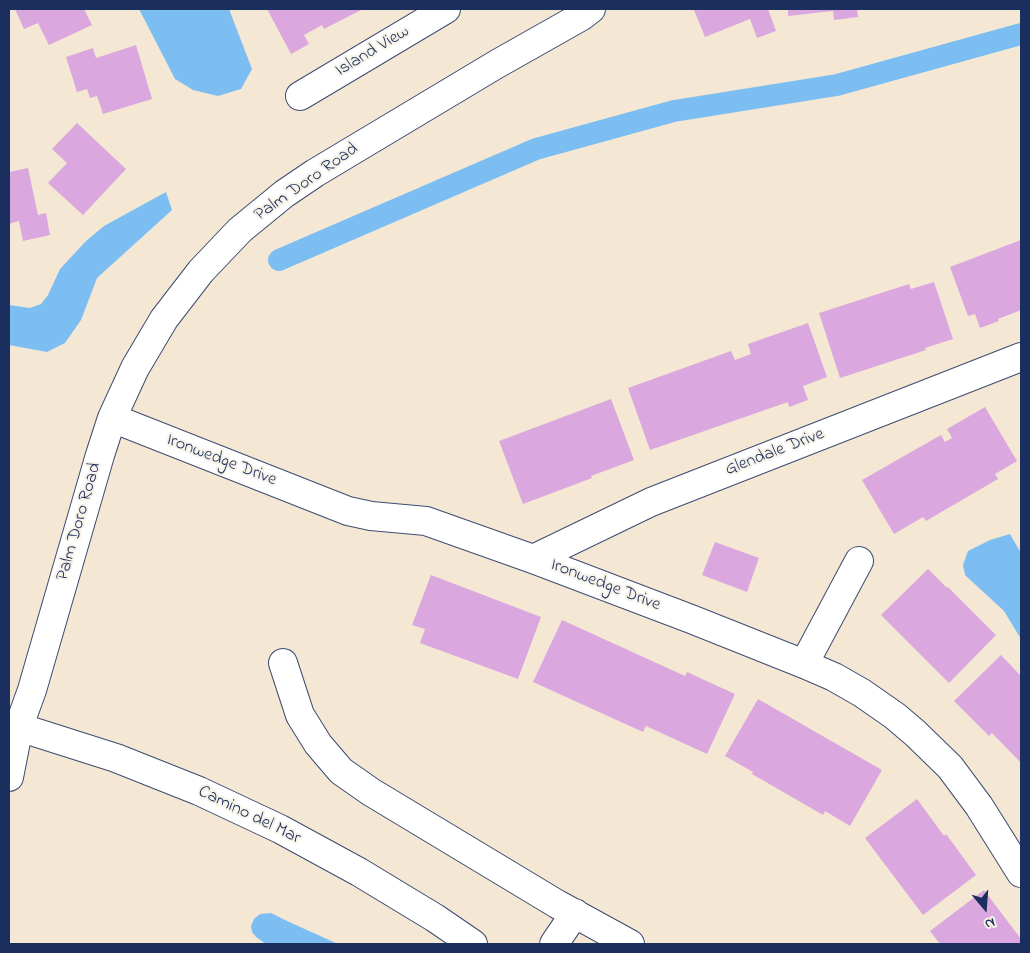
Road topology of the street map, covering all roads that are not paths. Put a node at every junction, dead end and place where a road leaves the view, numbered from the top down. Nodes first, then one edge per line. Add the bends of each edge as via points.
1 (446, 9) edge
2 (591, 9) edge
3 (300, 96) dead end
4 (1021, 357) edge
5 (112, 418) junction
6 (533, 558) junction
7 (859, 561) dead end
8 (283, 663) dead end
9 (804, 664) junction
10 (14, 725) edge
11 (9, 776) edge
12 (1021, 873) edge
13 (575, 913) junction
14 (473, 944) edge
15 (554, 944) edge
16 (630, 944) edge

1 - 3 street, Island View
2 - 5 street, Palm Doro Road via 315,173 240,230 201,271 164,319 135,368
4 - 6 street, Glendale Drive via 651,502
5 - 6 street, Ironwedge Drive via 348,511 426,521
5 - 10 street, Palm Doro Road via 32,690
6 - 9 street, Ironwedge Drive
7 - 9 street
8 - 13 street via 300,715 318,744 341,771
9 - 12 street, Ironwedge Drive via 862,693 915,733 950,767
10 - 11 street, Palm Doro Road
10 - 14 street, Camino del Mar via 116,758 280,829 359,872
13 - 15 street
13 - 16 street

